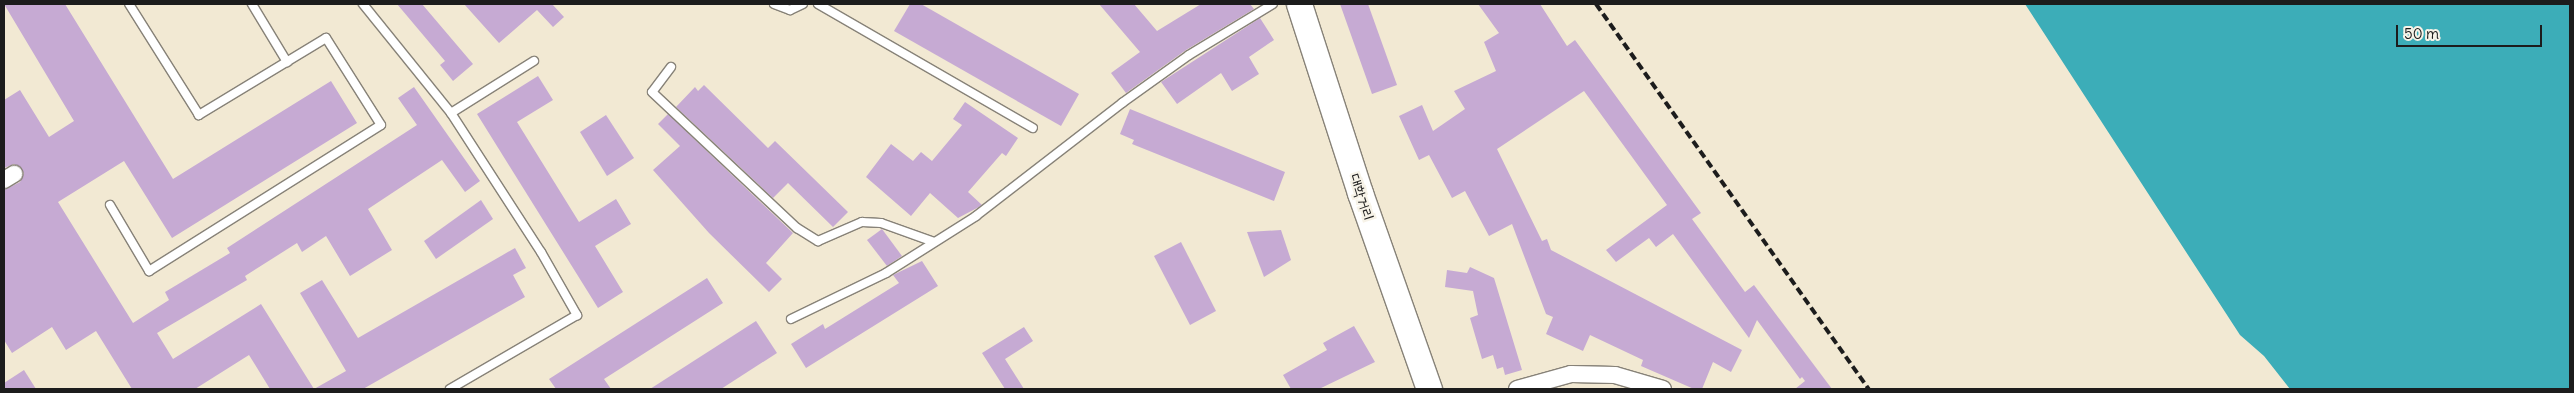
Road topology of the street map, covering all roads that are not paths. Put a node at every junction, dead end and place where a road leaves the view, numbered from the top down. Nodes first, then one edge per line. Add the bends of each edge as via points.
1 (129, 4) edge
2 (252, 4) edge
3 (363, 4) edge
4 (774, 4) edge
5 (802, 4) edge
6 (818, 4) edge
7 (1273, 4) edge
8 (1299, 4) edge
9 (534, 61) dead end
10 (287, 62) junction
11 (671, 68) dead end
12 (451, 113) junction
13 (1033, 128) dead end
14 (110, 205) dead end
15 (934, 242) junction
16 (790, 319) dead end
17 (450, 389) edge
18 (1429, 389) edge
19 (1517, 389) edge
20 (1663, 389) edge

1 - 10 lane via 199,115
2 - 10 lane
3 - 12 lane
4 - 5 lane via 790,10
6 - 13 lane
7 - 15 lane via 1189,55 976,216
8 - 18 main road, 대학거리 via 1360,193
9 - 12 lane
10 - 14 lane via 326,38 381,125 149,271
11 - 15 lane via 652,92 797,228 818,241 862,222 881,223
12 - 17 lane via 541,252 577,315
15 - 16 lane via 886,273
19 - 20 street via 1571,374 1615,375

